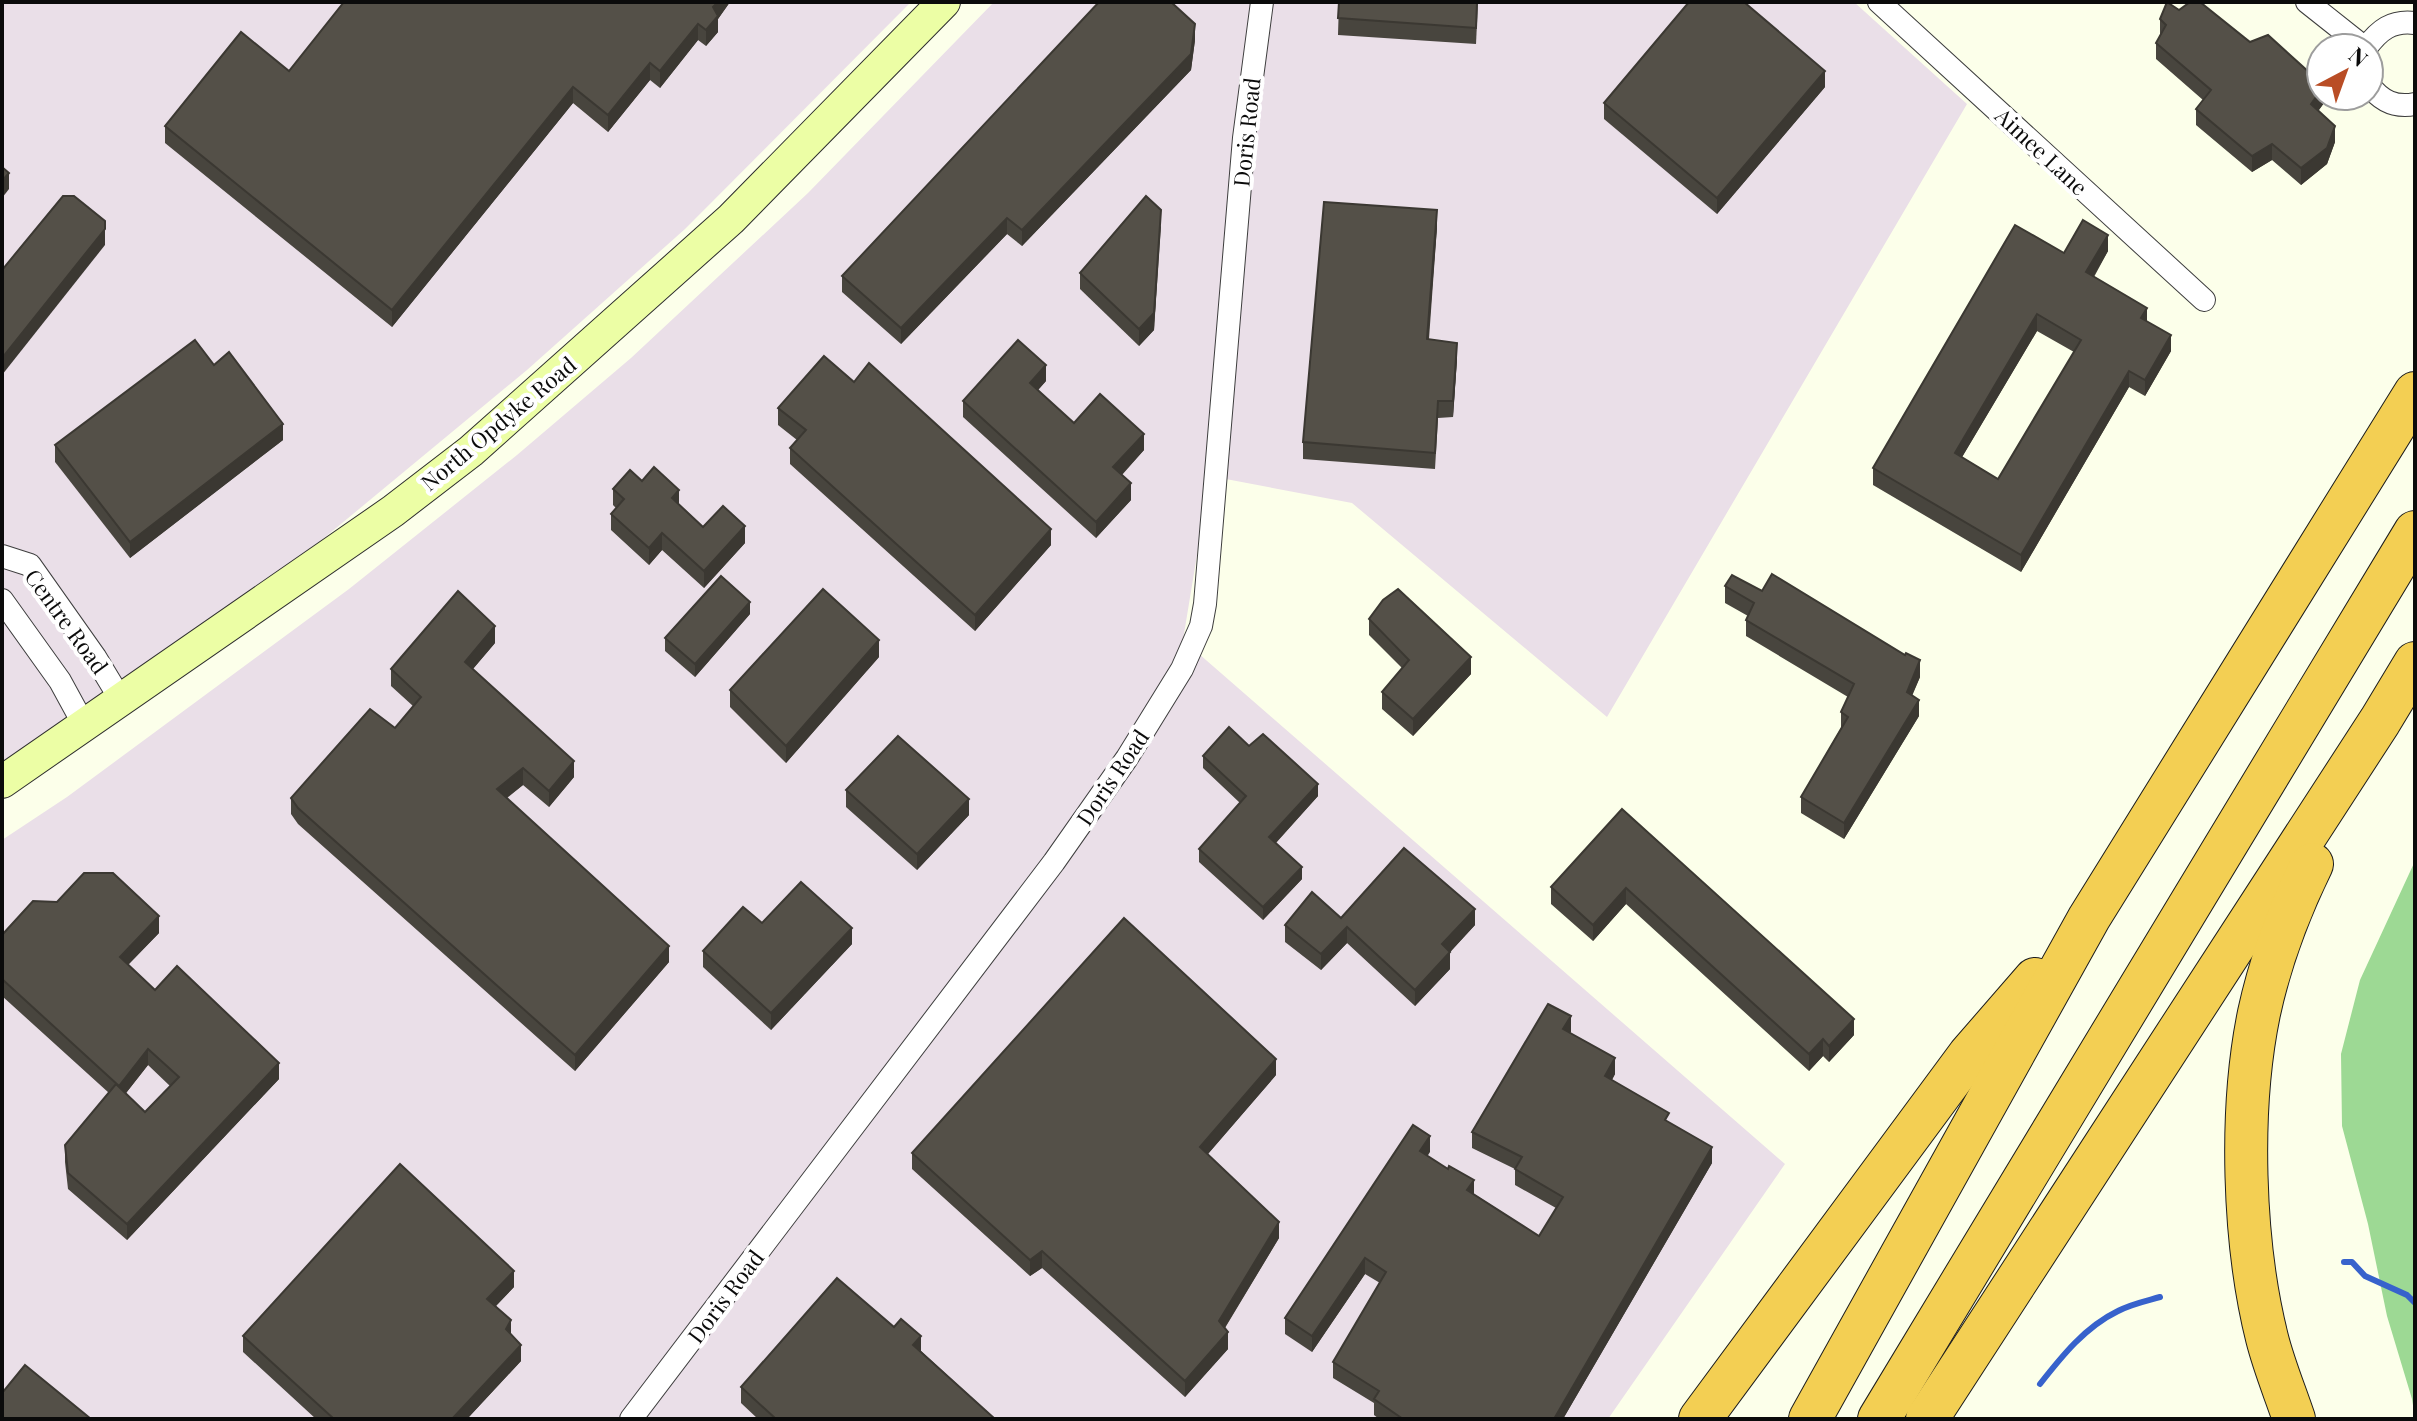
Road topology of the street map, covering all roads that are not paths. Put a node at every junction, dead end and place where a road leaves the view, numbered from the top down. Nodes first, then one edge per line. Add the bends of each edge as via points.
1 (944, 2) edge
2 (1262, 2) edge
3 (1879, 2) edge
4 (2307, 2) edge
5 (2415, 23) edge
6 (2345, 32) edge
7 (2377, 32) edge
8 (2385, 100) edge
9 (2415, 104) edge
10 (2204, 300) dead end
11 (2415, 393) edge
12 (2415, 532) edge
13 (2, 556) edge
14 (2, 600) edge
15 (2415, 663) edge
16 (121, 700) junction
17 (2380, 721) junction
18 (84, 725) junction
19 (2, 782) edge
20 (2089, 918) junction
21 (631, 1419) edge
22 (1700, 1419) edge
23 (1810, 1419) edge
24 (1879, 1419) edge
25 (1927, 1419) edge
26 (2294, 1419) edge

1 - 16 main road, North Opdyke Road via 731,219 471,451
2 - 21 street, Doris Road via 1244,138 1205,604 1182,669 1054,862
3 - 10 street, Aimee Lane
4 - 6 street
5 - 7 street
8 - 9 street
11 - 20 highway
12 - 24 highway
13 - 16 street, Centre Road via 30,565
14 - 18 street, Centre Road via 60,681
15 - 17 highway
16 - 18 main road, North Opdyke Road
17 - 25 highway
17 - 26 highway via 2290,910 2259,1013 2247,1111 2248,1229 2267,1338
18 - 19 main road, North Opdyke Road
20 - 22 highway via 1969,1055
20 - 23 highway

